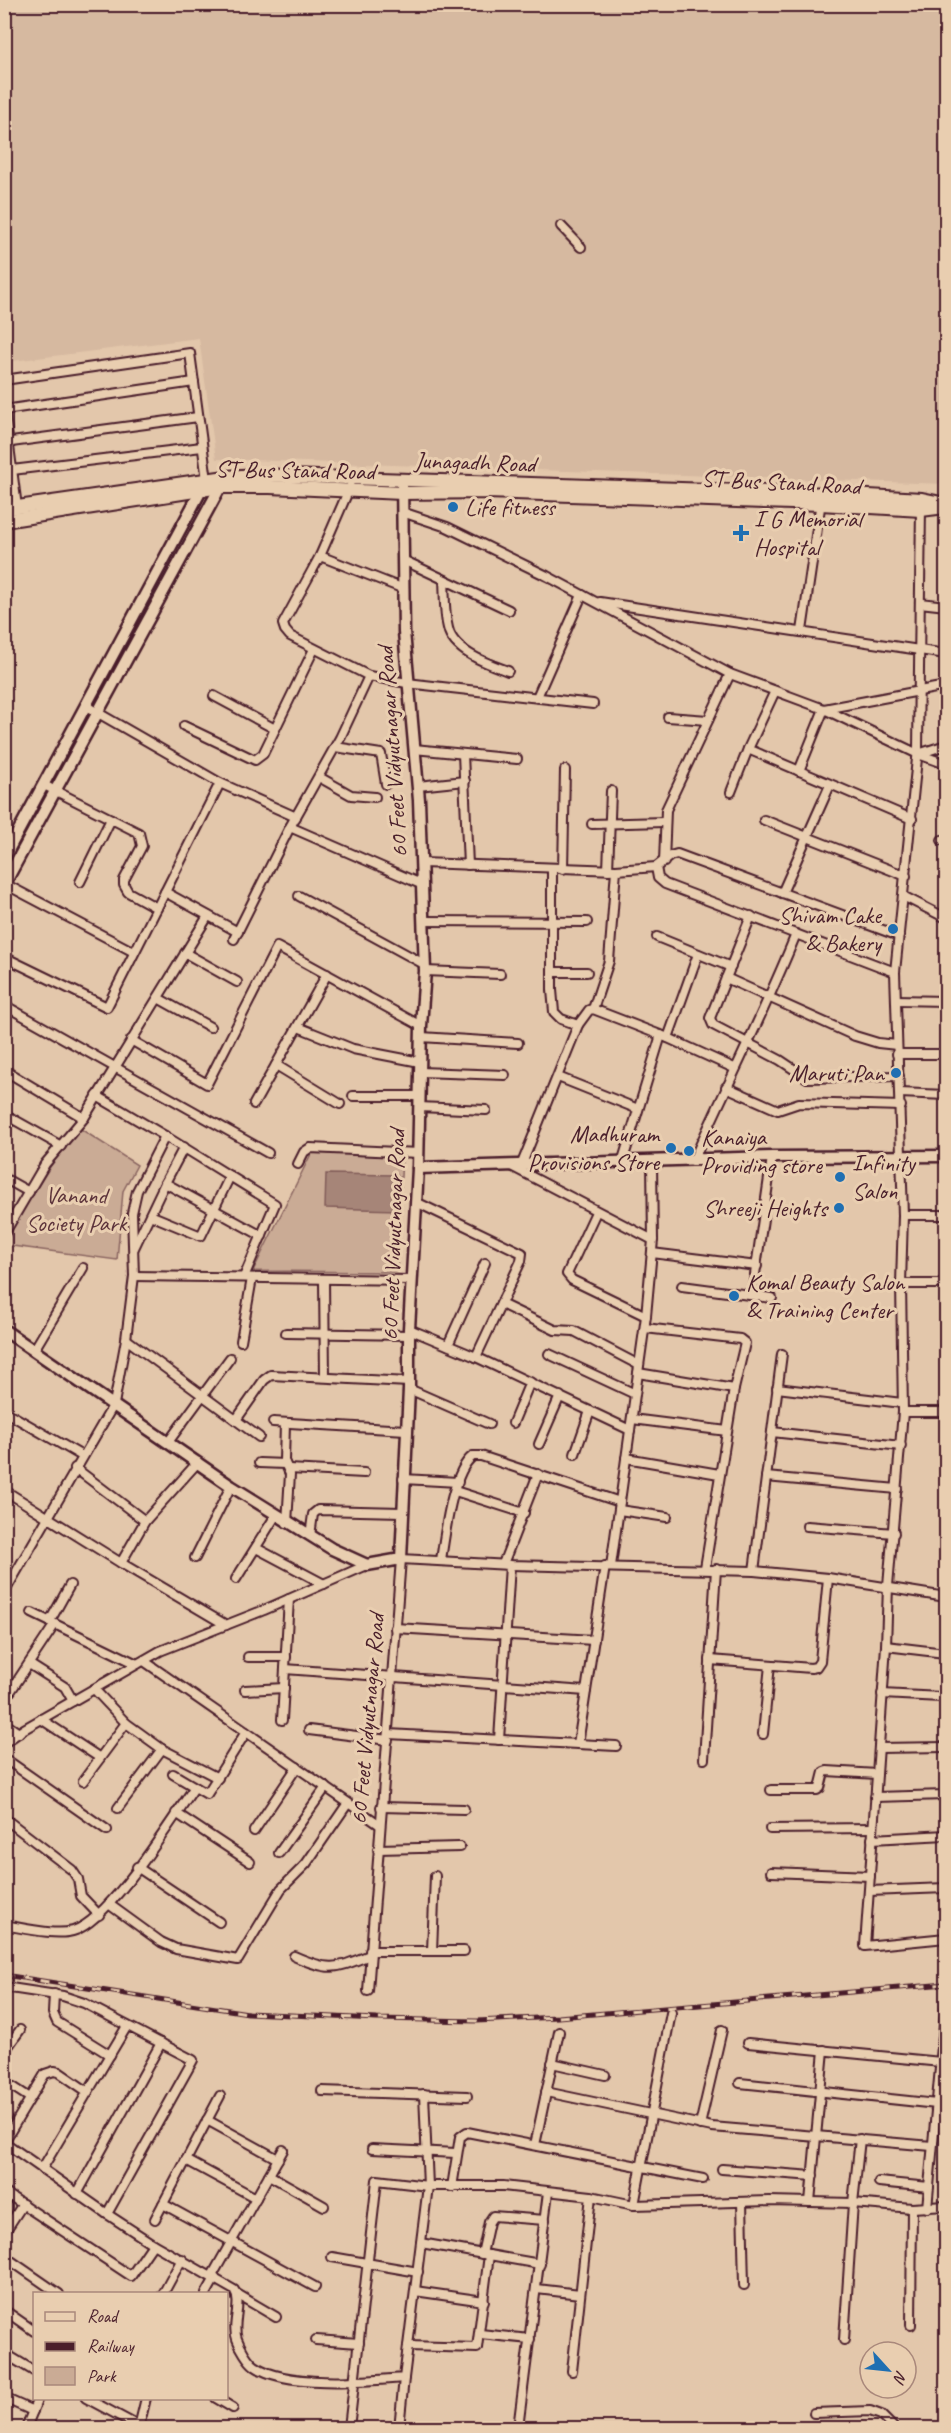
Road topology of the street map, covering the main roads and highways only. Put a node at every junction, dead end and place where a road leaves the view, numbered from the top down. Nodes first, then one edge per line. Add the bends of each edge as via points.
1 (223, 482) junction
2 (204, 485) junction
3 (402, 487) junction
4 (946, 506) edge
5 (11, 508) edge
6 (4, 521) edge

1 - 2 main road, ST Bus Stand Road
1 - 3 main road, ST Bus Stand Road via 349,491
1 - 3 main road, Junagadh Road via 257,474 354,478
2 - 5 main road
2 - 6 main road, ST Bus Stand Road
3 - 4 main road, ST Bus Stand Road

